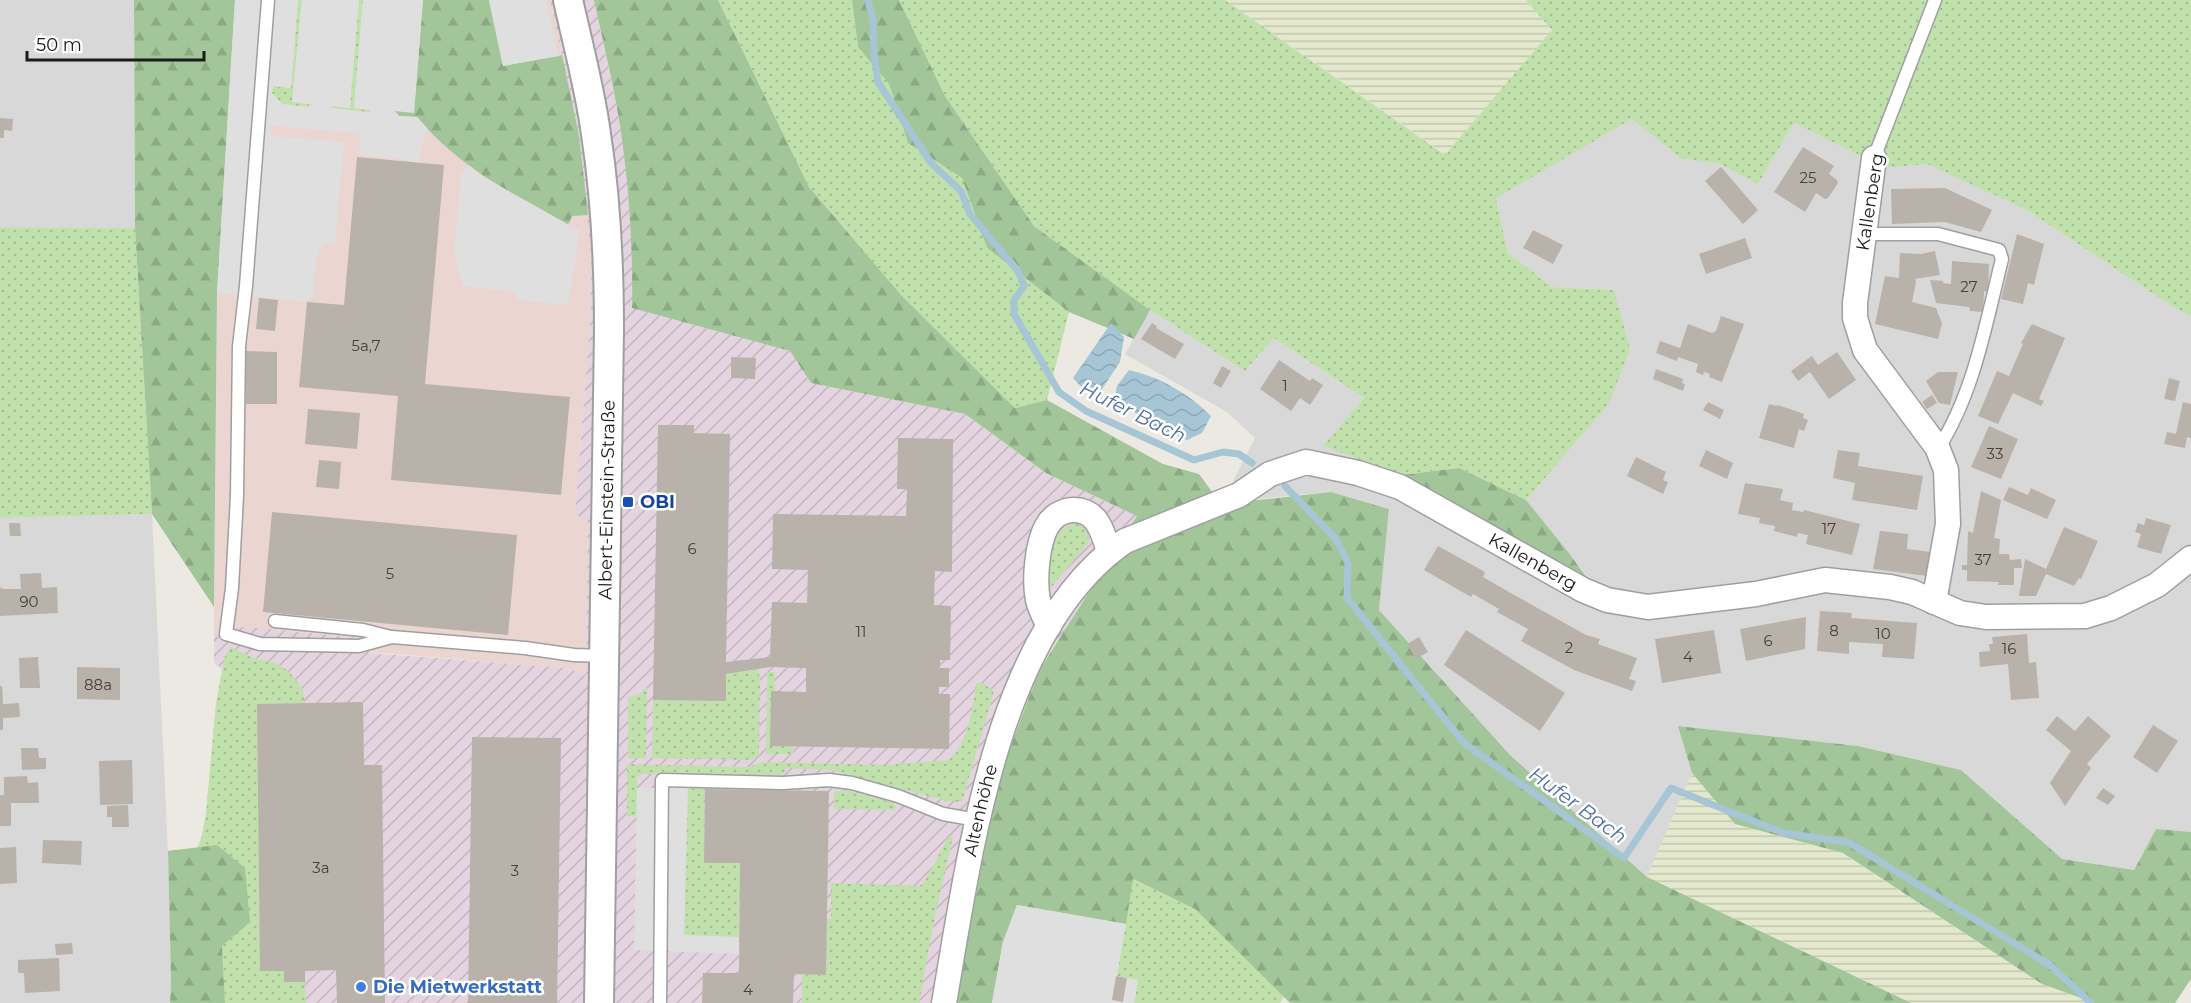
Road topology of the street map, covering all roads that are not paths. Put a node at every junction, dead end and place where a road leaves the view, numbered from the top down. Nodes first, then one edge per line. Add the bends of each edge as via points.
1 (268, 0) edge
2 (568, 0) edge
3 (1935, 0) edge
4 (1874, 158) joint
5 (1864, 234) junction
6 (1938, 449) junction
7 (1155, 528) joint
8 (1109, 552) junction
9 (2191, 558) edge
10 (1934, 602) junction
11 (275, 621) dead end
12 (1049, 626) junction
13 (392, 637) junction
14 (604, 656) junction
15 (976, 820) junction
16 (599, 1003) edge
17 (660, 1003) edge
18 (944, 1003) edge

1 - 13 lane via 239,346 237,496 226,634 260,644 359,646
2 - 14 street, Albert-Einstein-Straße via 596,131 607,236
3 - 4 lane, Kallenberg
4 - 5 street, Kallenberg
5 - 6 street, Kallenberg via 1855,318 1865,350
5 - 6 lane via 1938,234 1999,250 2002,259 1975,364 1950,430
6 - 10 street, Kallenberg via 1946,470 1948,524
7 - 8 street, Altenhöhe
7 - 10 street, Kallenberg via 1239,495 1270,474 1306,462 1358,472 1400,487 1607,600 1648,607 1756,594 1825,580 1890,586
8 - 12 street, Altenhöhe via 1077,584
8 - 12 street via 1092,516 1066,510 1052,519 1041,542 1038,572 1038,599
9 - 10 street, Kallenberg via 2157,585 2085,616 1986,617 1960,613
11 - 13 lane via 363,630
12 - 15 street, Altenhöhe via 1008,715
13 - 14 lane
14 - 16 street, Albert-Einstein-Straße
15 - 17 lane via 943,814 852,783 829,780 662,780
15 - 18 street, Altenhöhe

